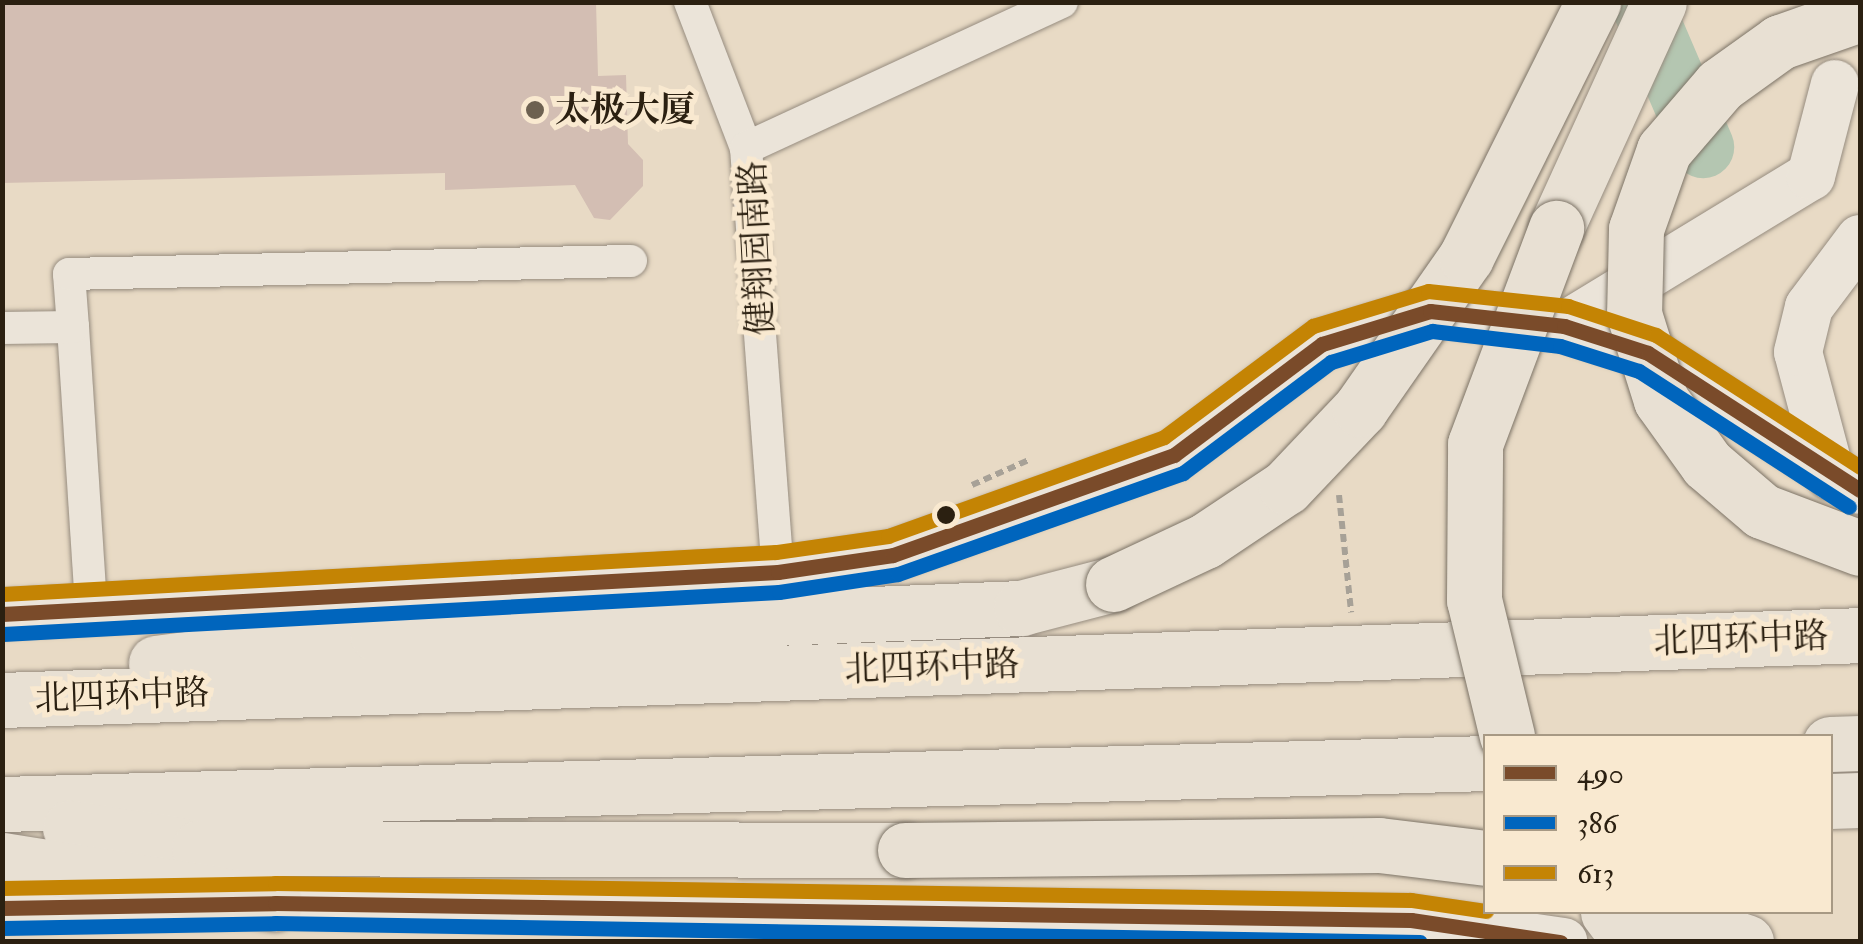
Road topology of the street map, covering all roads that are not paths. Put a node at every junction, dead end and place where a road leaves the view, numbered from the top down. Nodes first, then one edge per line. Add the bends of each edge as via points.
1 (690, 2) edge
2 (1062, 2) edge
3 (1593, 2) edge
4 (1659, 2) edge
5 (1793, 2) edge
6 (1860, 14) edge
7 (1848, 88) edge
8 (746, 148) junction
9 (1860, 239) edge
10 (631, 260) dead end
11 (1564, 326) junction
12 (73, 327) junction
13 (2, 328) edge
14 (1846, 483) edge
15 (1860, 548) edge
16 (778, 572) junction
17 (92, 608) junction
18 (2, 614) edge
19 (1860, 634) edge
20 (2, 682) edge
21 (2, 700) edge
22 (1508, 734) edge
23 (1860, 742) edge
24 (1833, 744) edge
25 (1483, 763) edge
26 (1860, 800) edge
27 (1833, 802) edge
28 (2, 804) edge
29 (2, 817) edge
30 (1483, 858) edge
31 (2, 860) edge
32 (275, 903) junction
33 (2, 908) edge
34 (1610, 914) edge
35 (1660, 914) edge
36 (1562, 942) edge
37 (1631, 942) edge
38 (1746, 942) edge

1 - 8 street
2 - 8 street, 健翔园南路
3 - 20 highway, bridge via 1466,257 1360,409 1286,486 1205,541 1113,584 1021,608 377,634
4 - 22 highway, bridge via 1540,264 1475,444 1474,600
5 - 7 street
6 - 15 highway, bridge via 1780,42 1720,85 1664,150 1636,229 1634,314 1660,400 1707,464 1762,510
7 - 11 street via 1811,176
8 - 16 street, 健翔园南路
9 - 14 street via 1810,307 1798,352
10 - 12 street via 69,274
11 - 14 street via 1648,353
11 - 16 street via 1430,311 1322,344 1174,455 893,555
12 - 13 street
12 - 17 street
16 - 17 street
17 - 18 street
19 - 21 highway, 北四环中路
23 - 24 highway
25 - 28 highway
26 - 27 highway
29 - 30 highway, bridge via 199,848 1379,845
31 - 32 highway
32 - 33 street
32 - 36 street via 1411,920
34 - 37 highway
35 - 38 highway

